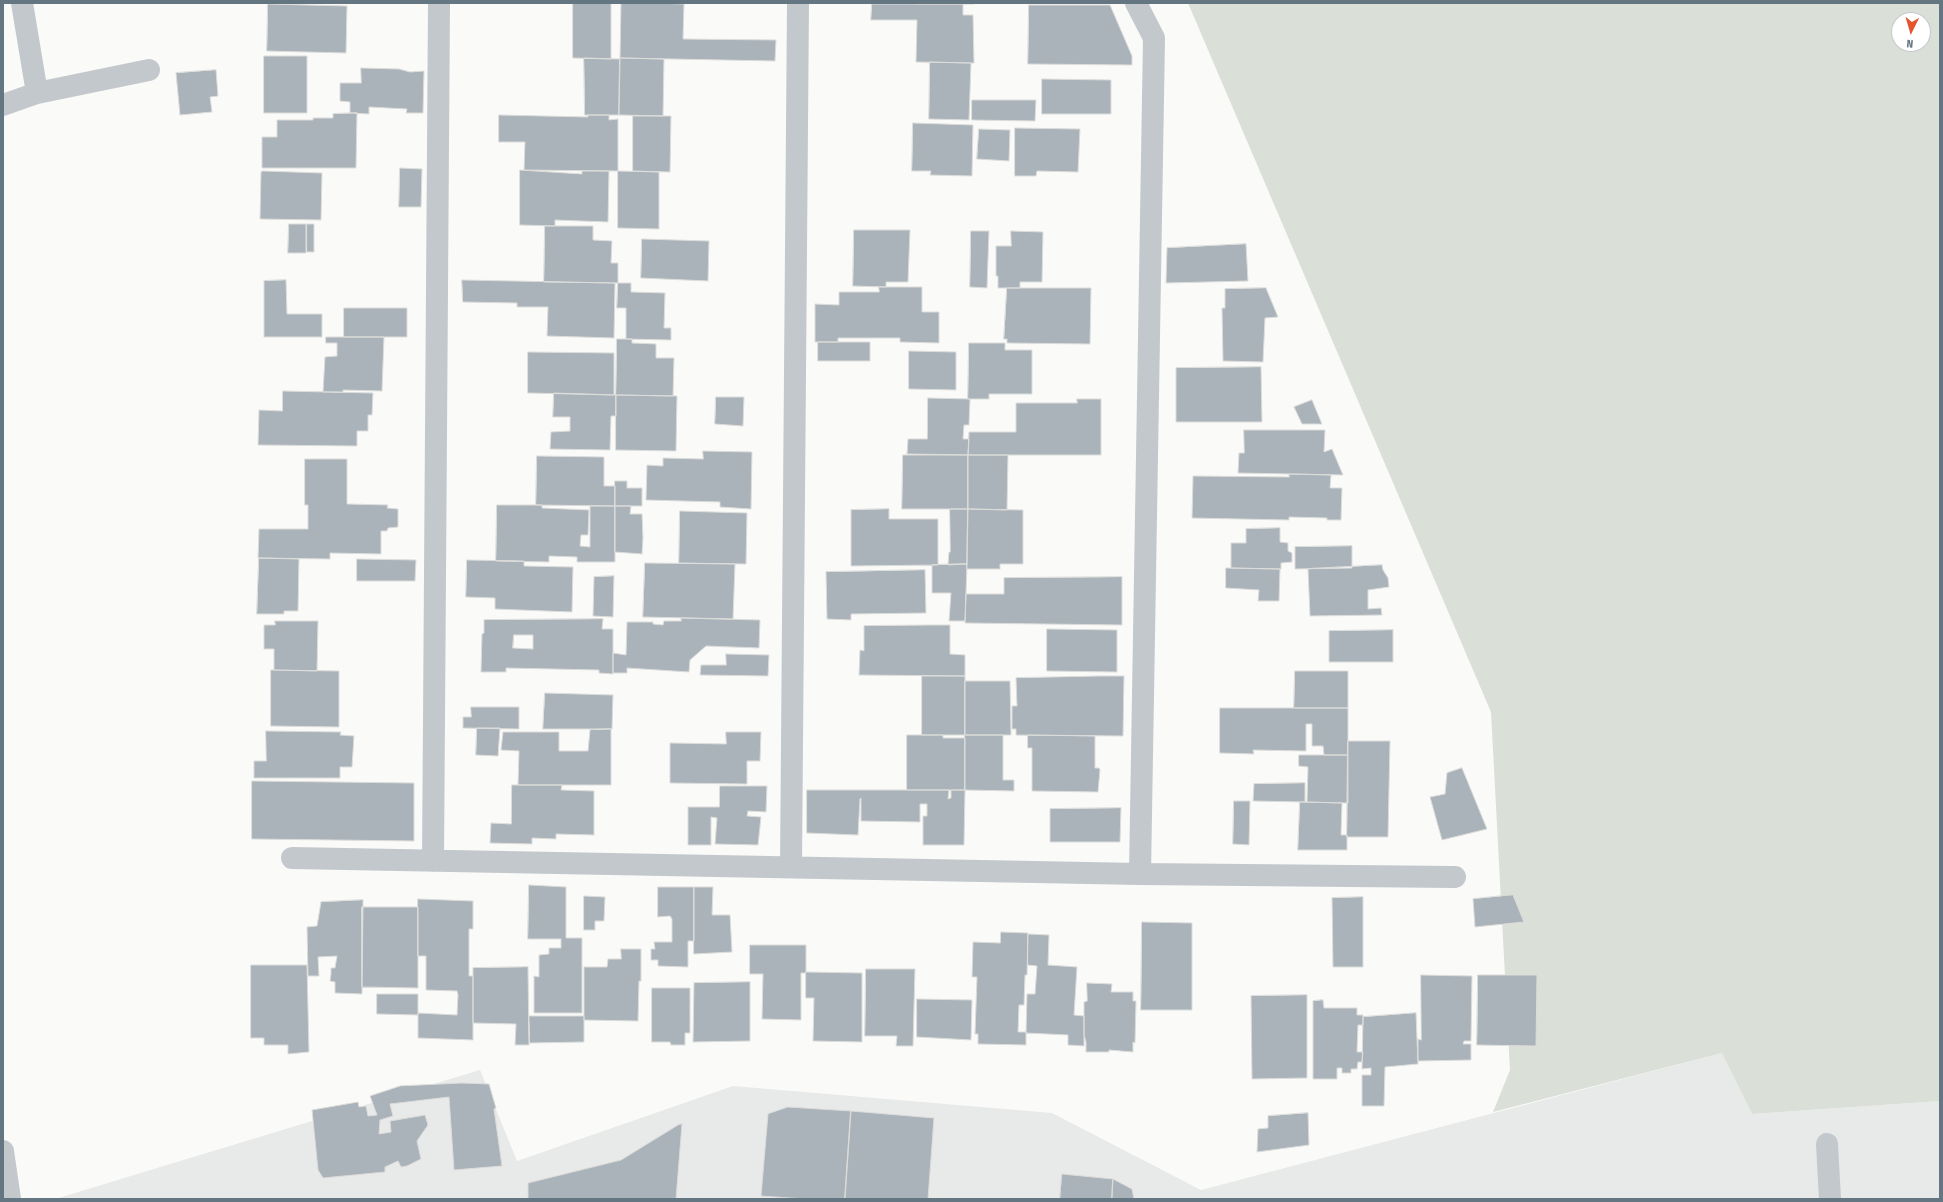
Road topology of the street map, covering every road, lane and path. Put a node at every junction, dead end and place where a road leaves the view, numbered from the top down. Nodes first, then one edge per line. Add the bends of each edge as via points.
1 (22, 3) edge
2 (439, 3) edge
3 (798, 3) edge
4 (1136, 3) edge
5 (150, 70) dead end
6 (37, 93) junction
7 (3, 105) edge
8 (292, 858) dead end
9 (433, 861) junction
10 (791, 866) junction
11 (1140, 874) junction
12 (1455, 877) dead end
13 (1827, 1144) dead end
14 (3, 1151) edge
15 (10, 1199) edge
16 (1830, 1199) edge

1 - 6 street
2 - 9 street
3 - 10 street
4 - 11 street via 1154,38
5 - 6 street
6 - 7 street
8 - 9 street
9 - 10 street
10 - 11 street
11 - 12 street
13 - 16 street
14 - 15 street

